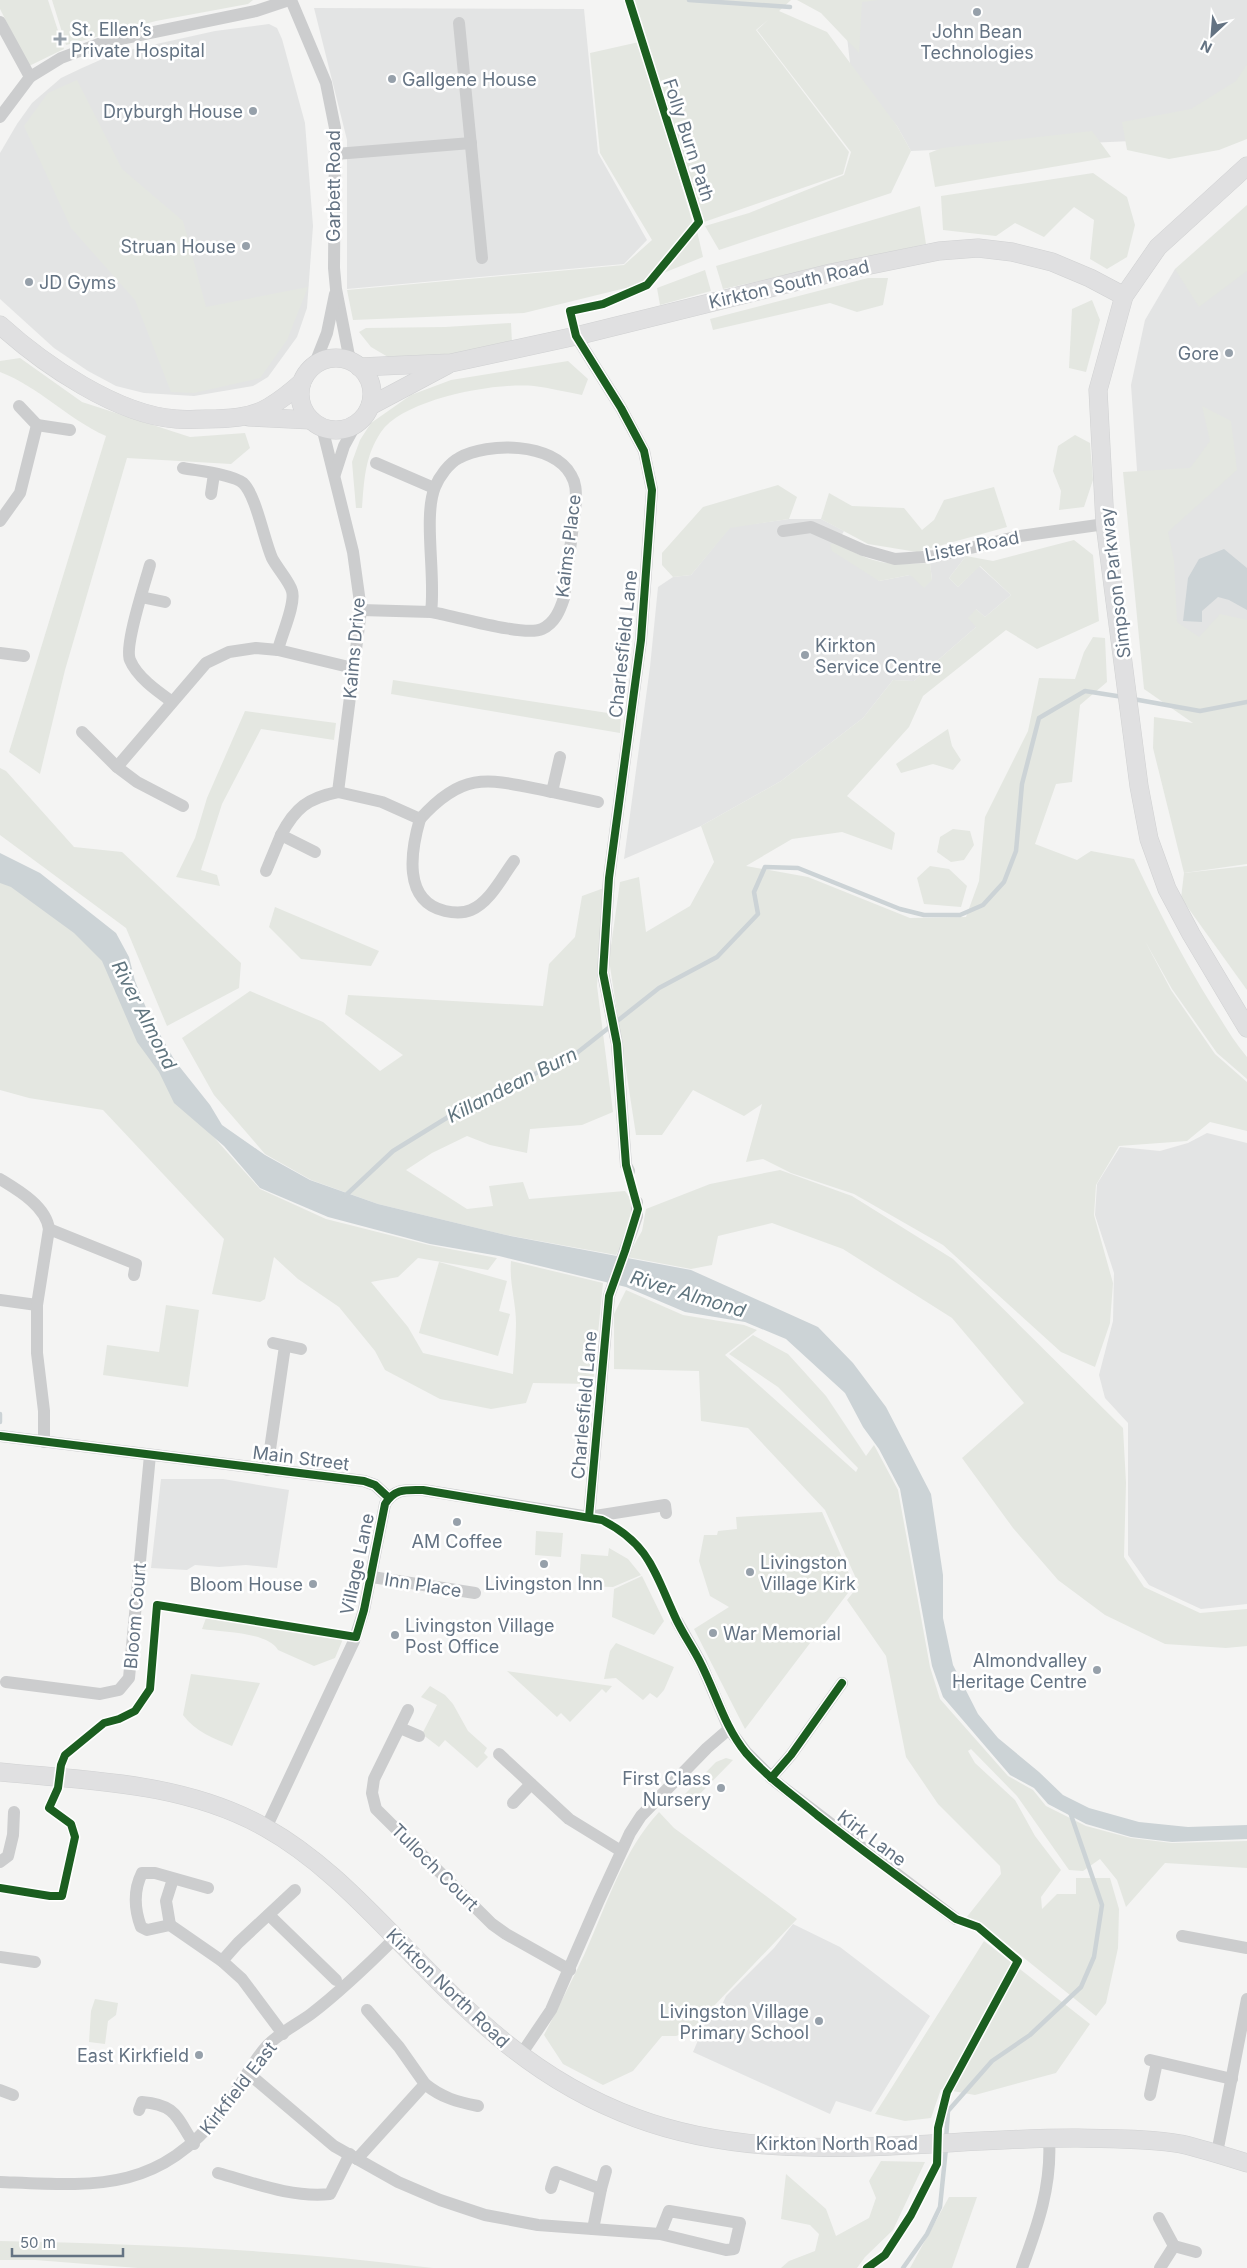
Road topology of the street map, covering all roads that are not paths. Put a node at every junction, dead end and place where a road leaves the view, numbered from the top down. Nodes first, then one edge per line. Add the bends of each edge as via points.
1 (290, 0) edge
2 (0, 22) edge
3 (459, 23) dead end
4 (30, 77) junction
5 (0, 117) edge
6 (471, 144) junction
7 (336, 154) junction
8 (1247, 166) edge
9 (482, 258) dead end
10 (336, 289) junction
11 (1124, 296) junction
12 (0, 326) edge
13 (576, 336) junction
14 (451, 363) junction
15 (355, 364) junction
16 (314, 366) junction
17 (302, 382) junction
18 (19, 406) dead end
19 (370, 406) junction
20 (244, 416) junction
21 (317, 424) junction
22 (356, 424) junction
23 (38, 425) junction
24 (70, 430) dead end
25 (376, 463) dead end
26 (183, 468) dead end
27 (214, 474) junction
28 (335, 474) junction
29 (434, 488) junction
30 (211, 494) dead end
31 (0, 521) edge
32 (1105, 524) junction
33 (783, 531) dead end
34 (150, 565) dead end
35 (141, 597) junction
36 (165, 602) dead end
37 (361, 610) junction
38 (431, 612) junction
39 (278, 650) junction
40 (0, 653) edge
41 (24, 656) dead end
42 (353, 668) junction
43 (171, 701) junction
44 (82, 732) dead end
45 (560, 757) dead end
46 (117, 767) junction
47 (338, 792) junction
48 (552, 792) junction
49 (598, 802) dead end
50 (183, 806) dead end
51 (420, 819) junction
52 (280, 835) junction
53 (315, 852) dead end
54 (514, 861) dead end
55 (266, 871) dead end
56 (1247, 1028) edge
57 (629, 1171) dead end
58 (0, 1179) edge
59 (637, 1202) dead end
60 (49, 1229) junction
61 (134, 1275) dead end
62 (0, 1300) edge
63 (37, 1306) junction
64 (301, 1349) dead end
65 (0, 1436) edge
66 (44, 1442) junction
67 (150, 1455) junction
68 (267, 1470) junction
69 (389, 1498) junction
70 (666, 1513) dead end
71 (589, 1518) junction
72 (372, 1577) junction
73 (475, 1593) dead end
74 (677, 1621) dead end
75 (6, 1682) dead end
76 (842, 1683) dead end
77 (408, 1710) dead end
78 (400, 1728) junction
79 (729, 1729) junction
80 (419, 1736) dead end
81 (499, 1754) dead end
82 (0, 1772) edge
83 (771, 1778) junction
84 (531, 1784) junction
85 (513, 1803) dead end
86 (14, 1812) dead end
87 (266, 1828) junction
88 (621, 1851) junction
89 (0, 1862) edge
90 (173, 1879) junction
91 (208, 1888) dead end
92 (294, 1890) dead end
93 (269, 1915) junction
94 (956, 1919) dead end
95 (170, 1925) junction
96 (1182, 1936) dead end
97 (395, 1938) junction
98 (1247, 1948) edge
99 (0, 1957) edge
100 (222, 1961) junction
101 (35, 1962) dead end
102 (570, 1970) junction
103 (336, 1980) dead end
104 (1247, 1998) edge
105 (367, 2010) dead end
106 (283, 2034) junction
107 (520, 2056) junction
108 (248, 2073) junction
109 (1232, 2079) junction
110 (425, 2084) junction
111 (0, 2090) edge
112 (13, 2095) dead end
113 (1150, 2095) dead end
114 (141, 2102) dead end
115 (478, 2106) dead end
116 (1049, 2138) junction
117 (194, 2144) junction
118 (1217, 2153) junction
119 (354, 2156) junction
120 (1247, 2163) edge
121 (606, 2171) dead end
122 (218, 2173) dead end
123 (0, 2182) edge
124 (552, 2188) dead end
125 (601, 2189) junction
126 (1159, 2218) dead end
127 (593, 2229) junction
128 (660, 2234) junction
129 (1174, 2246) junction
130 (1196, 2252) dead end
131 (1022, 2268) edge
132 (1160, 2268) edge

1 - 4 street via 256,11 101,43 60,58
1 - 7 street, Garbett Road via 326,83
2 - 4 street
3 - 6 street
4 - 5 street
6 - 7 street
6 - 9 street
7 - 10 street, Garbett Road
8 - 11 main road, Simpson Parkway via 1158,248
10 - 15 street, Garbett Road
10 - 16 street, Garbett Road via 327,333
11 - 13 main road, Kirkton South Road via 1052,262 978,248 939,251 831,273
11 - 32 main road, Simpson Parkway via 1098,390
12 - 20 main road via 28,350 123,406 174,419
13 - 14 main road, Kirkton South Road
13 - 57 street, Charlesfield Lane via 644,451 652,490 641,640 608,878 603,973 617,1044
14 - 15 main road, Kirkton South Road
14 - 19 main road, Kirkton South Road
15 - 16 main road via 334,358
15 - 19 main road via 370,384
16 - 17 main road
17 - 20 main road via 268,408
17 - 21 main road via 301,403
18 - 23 street
19 - 22 main road
20 - 21 main road
21 - 22 main road via 342,430
21 - 28 street, Kaims Drive
22 - 28 street via 344,446
23 - 24 street
23 - 31 street via 20,493
25 - 29 street
26 - 27 street
27 - 30 street
27 - 39 street via 243,483 278,571 292,590 292,603
28 - 37 street, Kaims Drive via 353,552
29 - 38 street, Kaims Place via 431,505 434,596
29 - 38 street, Kaims Place via 457,458 480,449 521,449 538,451 562,464 576,486 576,500 564,598 551,623 531,632
32 - 33 street, Lister Road via 1020,536 937,556 895,559 863,550 810,527
32 - 56 main road, Simpson Parkway via 1149,840 1167,889 1190,934
34 - 35 street
35 - 36 street
35 - 43 street via 128,651 130,660 154,689
37 - 38 street, Kaims Place
37 - 42 street, Kaims Drive
39 - 42 street
39 - 43 street via 256,648 229,652 206,663
40 - 41 street
42 - 47 street, Kaims Drive
43 - 46 street
44 - 46 street
45 - 48 street
46 - 50 street via 137,782
47 - 51 street via 382,802
47 - 52 street via 306,803 291,816
48 - 49 street
48 - 51 street via 505,782 474,781 445,794
51 - 54 street via 412,858 413,878 425,901 440,910 456,914 471,910 492,892
52 - 53 street
52 - 55 street
58 - 60 street via 37,1206 48,1220
59 - 71 street, Charlesfield Lane via 637,1216 608,1296
60 - 61 street via 136,1264
60 - 63 street
62 - 63 street
63 - 66 street
64 - 68 street via 279,1344
65 - 66 street, Main Street
66 - 67 street, Main Street
67 - 68 street, Main Street
67 - 75 street, Bloom Court via 129,1678 119,1690 100,1694
68 - 69 street, Main Street via 364,1481 375,1485
69 - 71 street via 402,1490 423,1490
69 - 72 street, Village Lane via 381,1522
70 - 71 street via 665,1504
72 - 73 street, Inn Place
72 - 87 street, Village Lane via 348,1656
74 - 79 street, Kirk Lane via 701,1663
76 - 83 street via 792,1755
77 - 78 street, Tulloch Court
78 - 80 street
78 - 102 street, Tulloch Court via 374,1779 372,1793 376,1809 492,1924
79 - 83 street, Kirk Lane
79 - 88 street via 641,1816
81 - 84 street
82 - 87 main road, Kirkton North Road via 145,1786 211,1804
83 - 94 street, Kirk Lane
84 - 85 street
84 - 88 street via 568,1819
86 - 89 street via 18,1836 8,1856
87 - 97 main road, Kirkton North Road via 306,1855 350,1892
88 - 102 street
90 - 91 street
90 - 95 street via 166,1901
90 - 95 street via 142,1873 136,1884 134,1900 141,1928 147,1930
92 - 93 street
93 - 100 street
93 - 103 street
95 - 100 street, Kirkfield East
96 - 98 street
97 - 106 street, Kirkfield East via 345,1987
97 - 107 main road, Kirkton North Road via 484,2027
99 - 101 street
100 - 106 street, Kirkfield East via 242,1979
102 - 107 street via 551,2010
104 - 109 street
105 - 110 street
106 - 108 street, Kirkfield East via 266,2047
107 - 116 main road, Kirkton North Road via 594,2100 635,2118 694,2136 776,2146
108 - 117 street, Kirkfield East via 224,2109
108 - 119 street via 334,2146
109 - 113 street via 1154,2061
109 - 118 street
110 - 115 street via 436,2094
110 - 119 street
111 - 112 street
114 - 117 street, Kirkfield East via 172,2109
116 - 118 main road, Kirkton North Road via 1136,2140 1179,2144
116 - 131 street via 1047,2191 1040,2221
117 - 123 street, Kirkfield East via 164,2164 137,2176 109,2182
118 - 120 main road, Kirkton North Road
119 - 122 street via 330,2194 273,2189
119 - 127 street via 398,2182 485,2215 538,2225
121 - 125 street
124 - 125 street via 556,2172
125 - 127 street
126 - 129 street
127 - 128 street
128 - 128 street via 669,2211 740,2223 734,2249 726,2250
129 - 130 street
129 - 132 street

